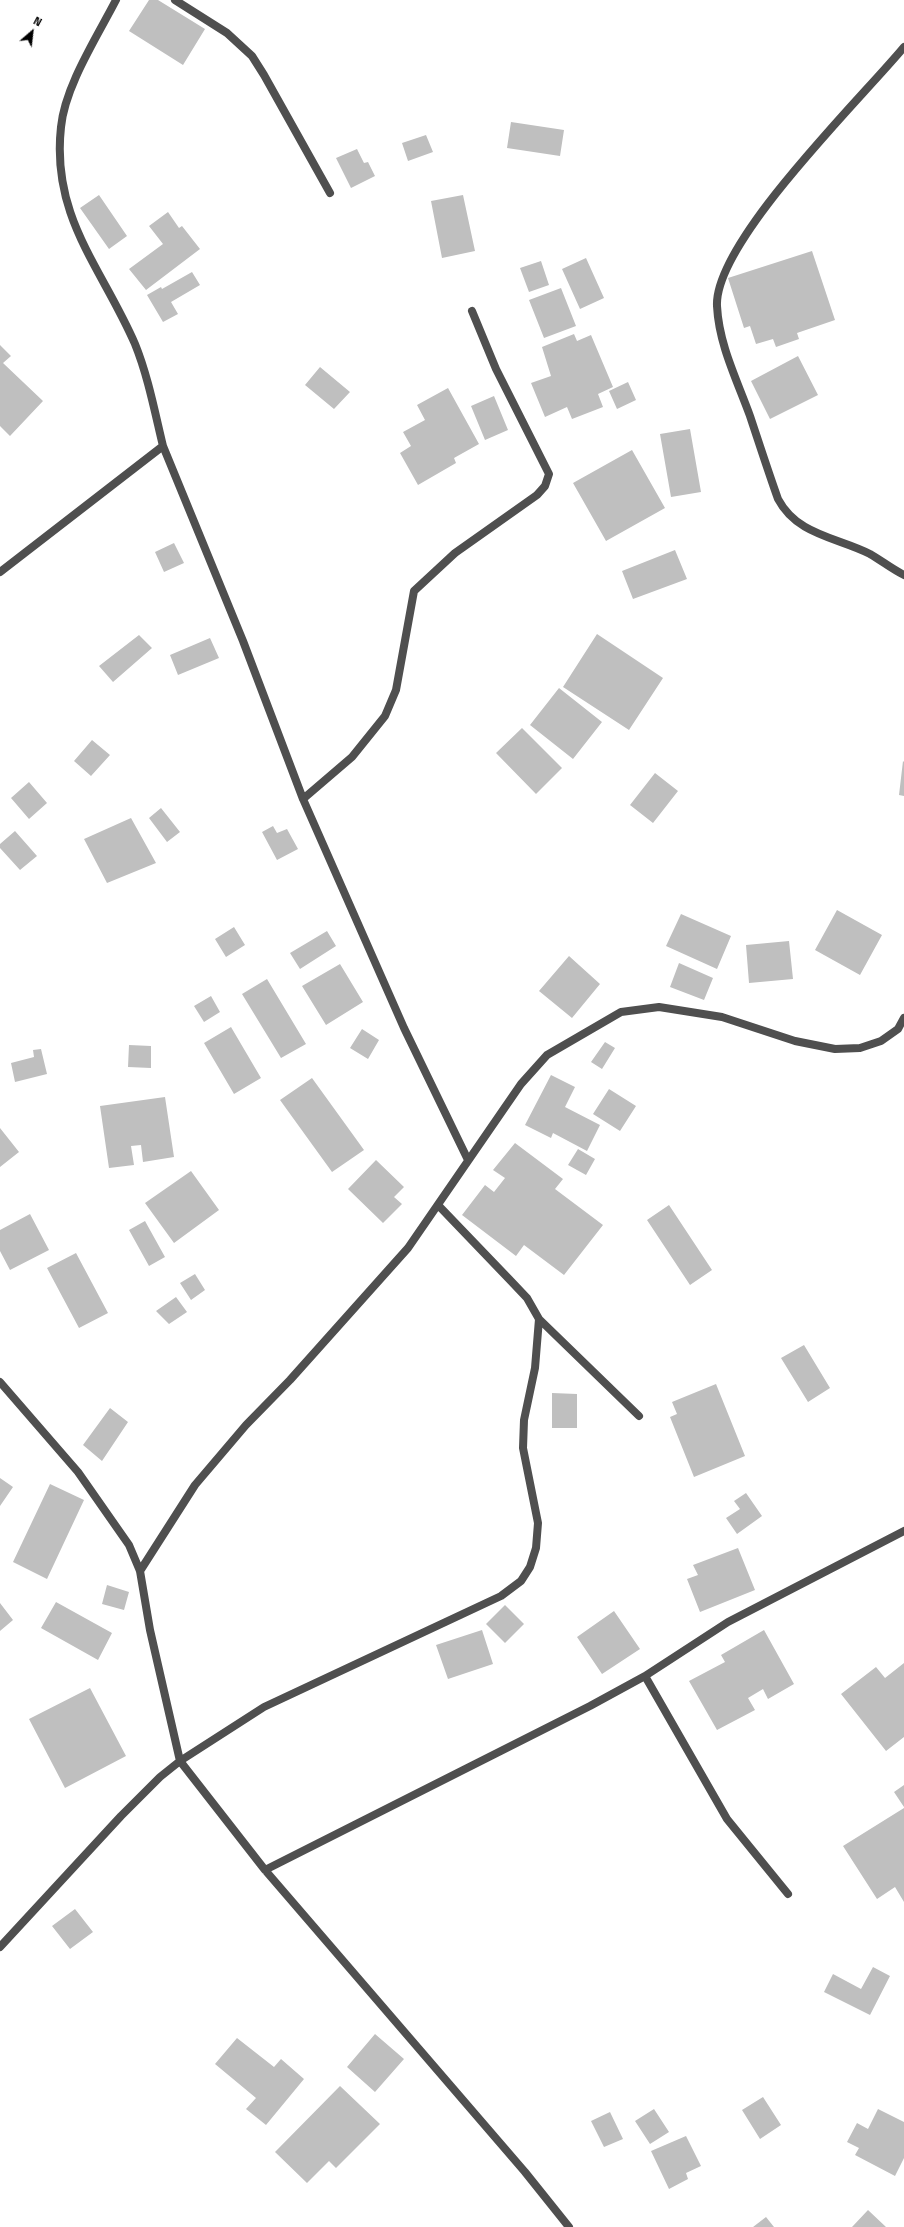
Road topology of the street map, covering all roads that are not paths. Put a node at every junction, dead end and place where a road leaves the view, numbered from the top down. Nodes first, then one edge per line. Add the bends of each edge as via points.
1 (116, 0) edge
2 (175, 0) edge
3 (904, 47) edge
4 (330, 193) dead end
5 (472, 311) dead end
6 (163, 446) junction
7 (0, 572) edge
8 (904, 576) edge
9 (303, 799) junction
10 (904, 1018) edge
11 (468, 1160) junction
12 (438, 1205) junction
13 (539, 1319) junction
14 (0, 1382) edge
15 (639, 1416) dead end
16 (904, 1531) edge
17 (140, 1572) junction
18 (645, 1676) junction
19 (180, 1761) junction
20 (265, 1870) junction
21 (788, 1894) dead end
22 (0, 1947) edge
23 (569, 2227) edge

1 - 6 street via 74,82 63,119 60,158 62,187 81,242 135,345
2 - 4 street via 227,33 252,56
3 - 8 street via 765,208 727,267 717,304 726,354 784,510 799,524 871,555
5 - 9 street via 496,369 550,474 545,486 537,495 455,553 414,591 396,690 385,716 352,757
6 - 7 street
6 - 9 street via 243,641
9 - 11 street via 404,1028
10 - 11 street via 898,1029 881,1040 860,1048 835,1049 795,1041 722,1017 659,1007 621,1012 547,1055 520,1084
11 - 12 street
12 - 13 street via 526,1298
12 - 17 street via 408,1248 290,1380 246,1425 195,1485
13 - 15 street
13 - 19 street via 535,1368 524,1420 523,1448 538,1523 536,1548 530,1567 521,1581 495,1600 264,1706
14 - 17 street via 78,1472 129,1545
16 - 18 street via 728,1622
17 - 19 street via 150,1630
18 - 20 street
18 - 21 street via 727,1819
19 - 20 street
19 - 22 street via 121,1816
20 - 23 street via 525,2172

